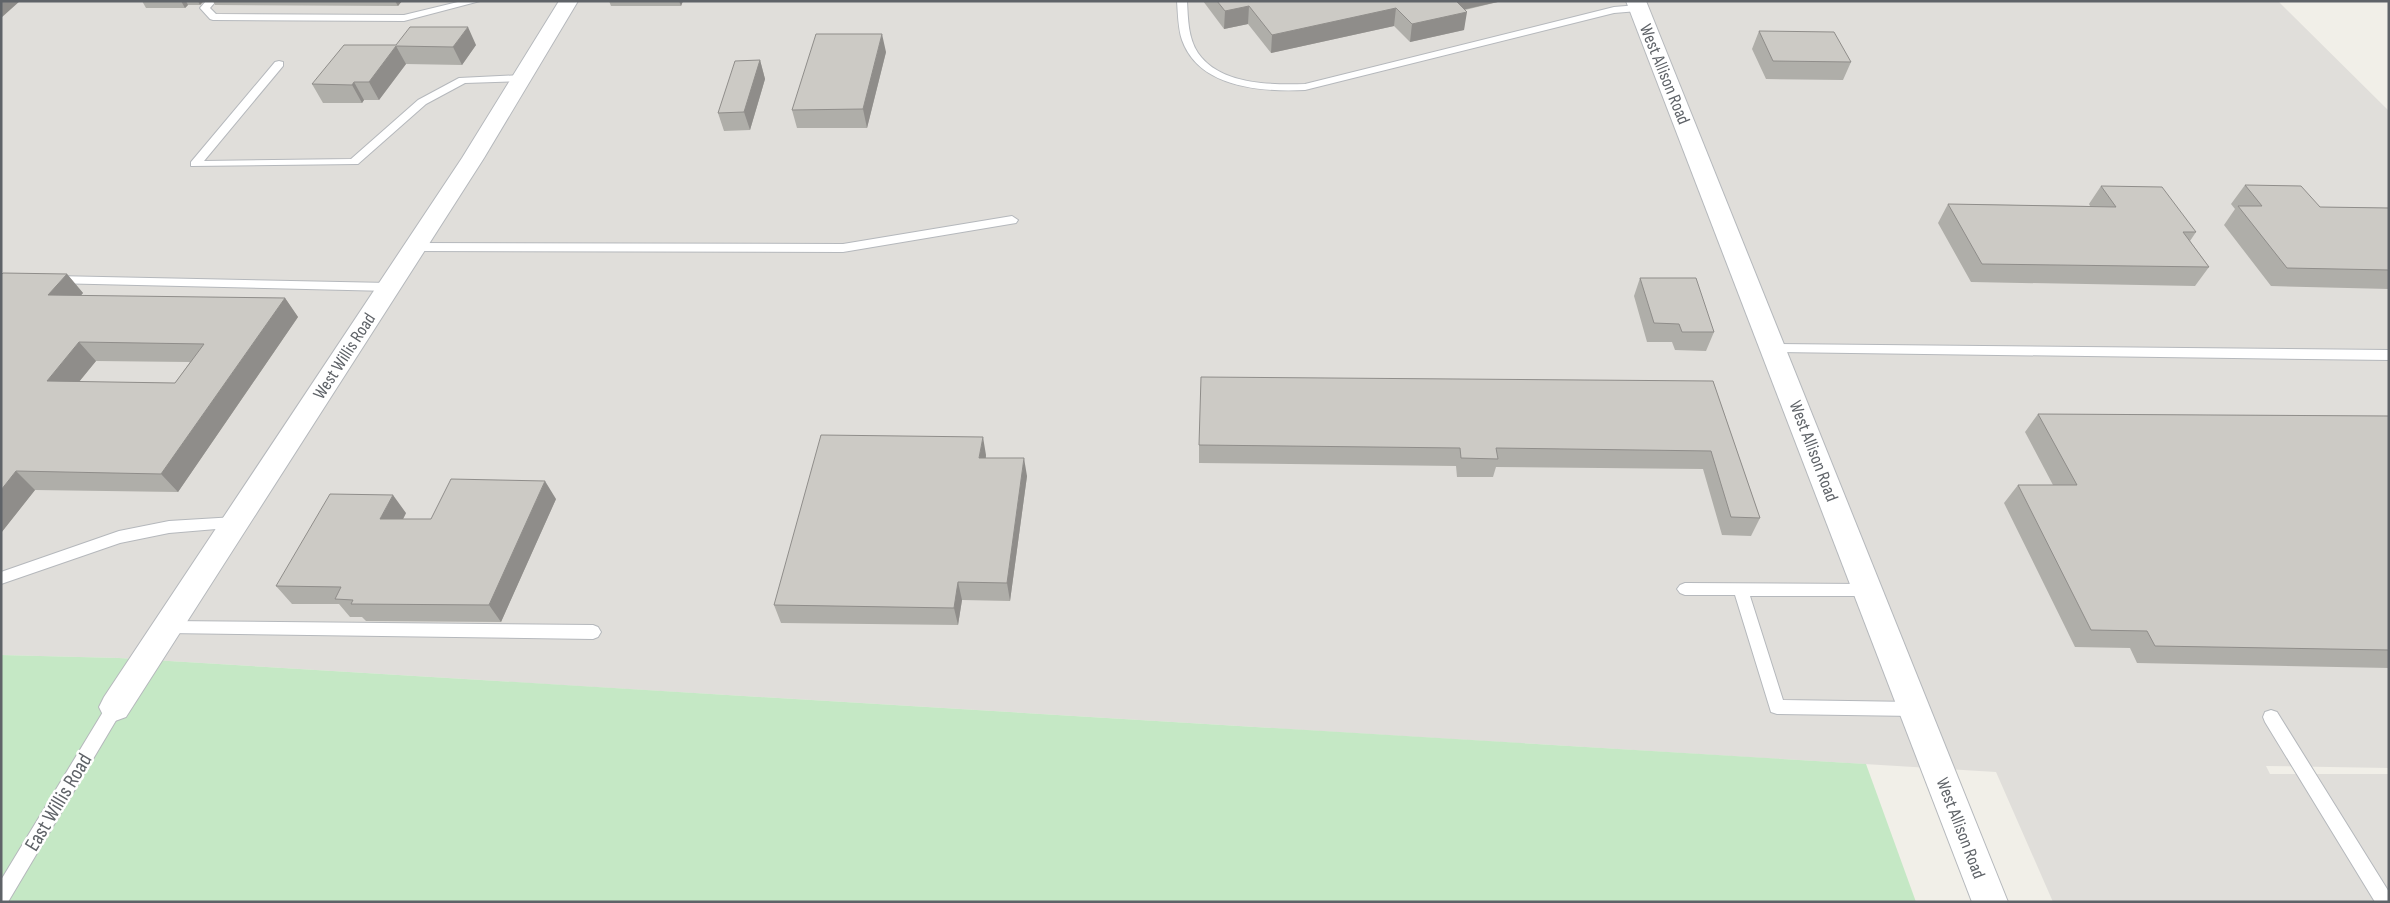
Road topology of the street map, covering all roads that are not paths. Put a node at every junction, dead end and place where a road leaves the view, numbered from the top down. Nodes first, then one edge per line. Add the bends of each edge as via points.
1 (211, 1) edge
2 (436, 1) edge
3 (474, 1) edge
4 (569, 1) edge
5 (1182, 1) edge
6 (1637, 5) edge
7 (427, 13) junction
8 (279, 64) dead end
9 (522, 78) junction
10 (1012, 220) dead end
11 (415, 247) junction
12 (40, 280) edge
13 (389, 287) junction
14 (1774, 348) junction
15 (2389, 355) edge
16 (235, 523) junction
17 (1, 578) edge
18 (1685, 590) dead end
19 (1740, 590) junction
20 (1869, 590) junction
21 (167, 627) junction
22 (593, 632) dead end
23 (115, 707) joint
24 (1914, 709) junction
25 (2271, 716) dead end
26 (1, 897) edge
27 (1990, 902) edge
28 (2384, 902) edge

1 - 7 lane via 205,8 213,17 404,18
2 - 7 lane
3 - 7 lane
4 - 9 street, West Willis Road
5 - 6 lane via 1187,41 1199,62 1250,85 1279,89 1305,86
6 - 14 street, West Allison Road
8 - 9 lane via 195,164 354,162 422,102 463,80
9 - 11 street, West Willis Road
10 - 11 lane via 843,248
11 - 13 street, West Willis Road
12 - 13 lane
13 - 16 street, West Willis Road
14 - 15 lane
14 - 20 street, West Allison Road
16 - 17 lane via 169,526 119,537
16 - 21 street, West Willis Road
18 - 19 lane
19 - 20 lane
19 - 24 lane via 1777,707
20 - 24 street, West Allison Road
21 - 22 lane
21 - 23 street, West Willis Road
23 - 26 lane, East Willis Road
24 - 27 street, West Allison Road
25 - 28 lane

